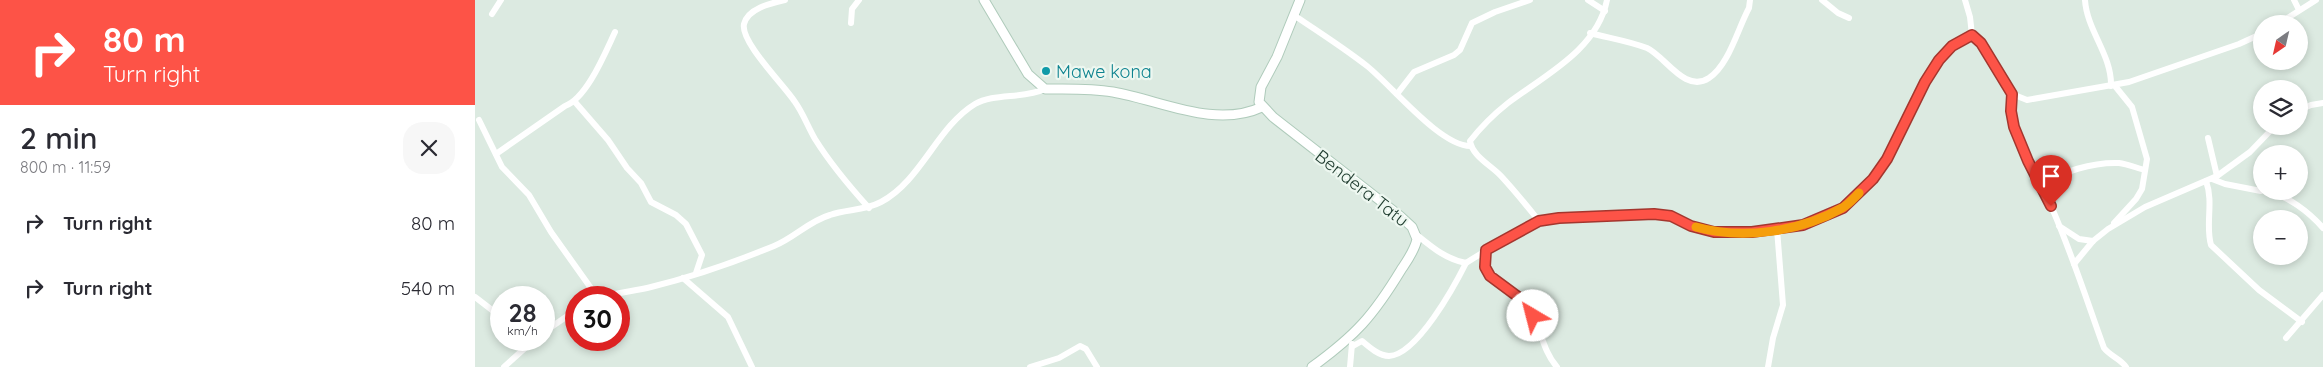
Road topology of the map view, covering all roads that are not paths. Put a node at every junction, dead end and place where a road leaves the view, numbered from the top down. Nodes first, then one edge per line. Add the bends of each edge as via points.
1 (501, 0) edge
2 (785, 0) edge
3 (859, 0) edge
4 (985, 0) edge
5 (1300, 0) edge
6 (1530, 0) edge
7 (1588, 0) edge
8 (1607, 0) edge
9 (1750, 0) edge
10 (1822, 0) edge
11 (1965, 0) edge
12 (2085, 0) edge
13 (2294, 0) edge
14 (2316, 0) edge
15 (2299, 10) junction
16 (1605, 11) junction
17 (492, 14) dead end
18 (2292, 15) edge
19 (1295, 16) junction
20 (1849, 18) dead end
21 (851, 23) dead end
22 (615, 32) dead end
23 (1591, 33) junction
24 (1972, 35) junction
25 (2253, 38) edge
26 (2113, 86) junction
27 (1045, 89) junction
28 (1397, 94) junction
29 (2012, 94) junction
30 (575, 102) junction
31 (2323, 103) edge
32 (2308, 106) edge
33 (1262, 107) junction
34 (479, 120) dead end
35 (2266, 135) edge
36 (2208, 138) dead end
37 (1471, 146) junction
38 (496, 154) junction
39 (2145, 170) junction
40 (2212, 179) junction
41 (2040, 185) junction
42 (2253, 189) edge
43 (2286, 200) edge
44 (869, 208) junction
45 (1539, 221) junction
46 (2059, 226) junction
47 (2323, 228) edge
48 (1777, 229) junction
49 (2108, 229) junction
50 (1417, 235) junction
51 (2093, 242) junction
52 (1486, 250) junction
53 (1467, 262) junction
54 (2074, 264) junction
55 (696, 273) junction
56 (683, 278) junction
57 (590, 286) edge
58 (630, 291) edge
59 (2323, 295) edge
60 (475, 297) edge
61 (490, 309) edge
62 (2302, 322) junction
63 (2286, 338) dead end
64 (1351, 342) junction
65 (521, 351) edge
66 (504, 367) edge
67 (752, 367) edge
68 (1031, 367) edge
69 (1097, 367) edge
70 (1312, 367) edge
71 (1350, 367) edge
72 (1557, 367) edge
73 (1768, 367) edge
74 (2126, 367) edge

1 - 17 street
2 - 44 street via 755,11 746,20 744,30 759,58 794,100 817,141
3 - 21 street via 852,9
4 - 27 main road via 1028,74
5 - 19 main road
6 - 28 street via 1472,23 1455,55 1414,72
7 - 16 street
8 - 16 street
9 - 23 street via 1725,56 1715,72 1703,81 1682,77 1649,49
10 - 20 street
11 - 24 street
12 - 26 street via 2087,14 2109,64
13 - 15 street
14 - 15 street
15 - 18 street
16 - 23 street
19 - 28 street via 1365,65
19 - 33 main road via 1261,88 1259,102
22 - 30 street
23 - 37 street via 1577,53 1507,104 1480,129
24 - 29 street via 1981,43
24 - 48 street via 1952,46 1939,60 1901,134 1873,179 1843,208 1803,225
25 - 26 street
26 - 29 street via 2027,100
26 - 39 street via 2132,107 2144,144
27 - 33 main road via 1100,90 1208,114 1242,114
27 - 44 street via 1032,95 975,104 941,137 910,178 883,201
28 - 37 street via 1448,139
29 - 41 street via 2014,127
30 - 38 street
30 - 55 street via 641,183 651,202 686,224 702,255
31 - 32 street
33 - 50 main road, Bendera Tatu via 1400,216
34 - 38 street
35 - 40 street via 2250,152
36 - 40 street
37 - 45 street
38 - 57 street via 503,167 529,195
39 - 41 street via 2119,163 2102,165 2057,175
39 - 49 street via 2142,189 2136,199
40 - 42 street
40 - 49 street via 2145,207
40 - 62 street via 2211,245 2259,290
41 - 46 street
43 - 47 street via 2307,212
44 - 55 street via 829,215 776,246
45 - 48 street via 1654,214 1671,216 1714,232
45 - 52 street
46 - 51 street via 2079,239
46 - 54 street
48 - 73 street via 1783,305
49 - 51 street
50 - 53 street via 1438,252
50 - 64 main road, Bendera Tatu via 1412,251 1381,303
51 - 54 street
52 - 53 street
52 - 72 street via 1485,267 1490,276 1525,302 1545,351
53 - 64 street via 1452,292 1427,326 1404,348 1386,356 1362,341
54 - 74 street via 2104,348
55 - 56 street
56 - 58 street
56 - 67 street via 728,317
59 - 62 street
60 - 61 street
62 - 63 street
64 - 70 main road, Bendera Tatu
64 - 71 street
65 - 66 street
68 - 69 street via 1059,358 1080,346 1086,349

